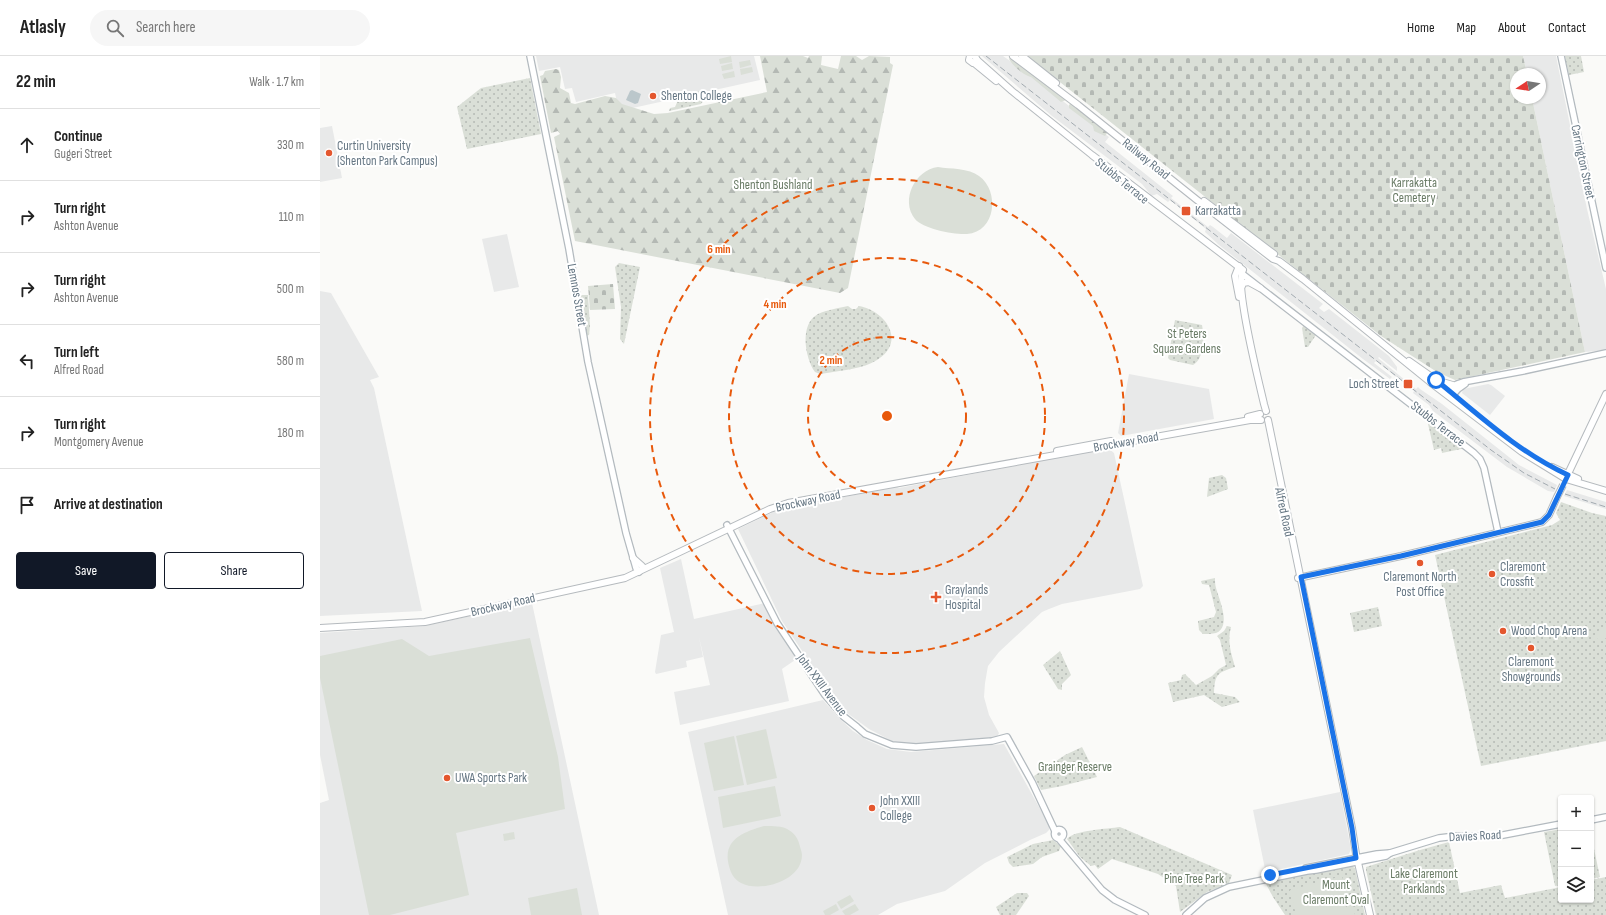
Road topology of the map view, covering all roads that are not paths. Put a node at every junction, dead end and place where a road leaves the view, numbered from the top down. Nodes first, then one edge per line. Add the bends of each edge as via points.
1 (530, 56) edge
2 (1013, 56) edge
3 (1022, 56) edge
4 (1561, 56) edge
5 (973, 58) edge
6 (1278, 261) junction
7 (1606, 268) edge
8 (1240, 270) junction
9 (1242, 286) junction
10 (1260, 288) junction
11 (1273, 297) junction
12 (1606, 353) edge
13 (1398, 356) junction
14 (1436, 380) junction
15 (1471, 382) junction
16 (1456, 386) junction
17 (1450, 394) junction
18 (1606, 394) edge
19 (1263, 416) junction
20 (1566, 479) junction
21 (1606, 491) edge
22 (728, 527) junction
23 (1498, 532) junction
24 (626, 533) junction
25 (633, 558) joint
26 (638, 570) junction
27 (1299, 577) junction
28 (320, 627) edge
29 (1606, 817) edge
30 (1594, 819) edge
31 (1558, 825) edge
32 (1359, 859) junction
33 (1145, 915) edge
34 (1186, 915) edge
35 (1370, 915) edge

1 - 24 street, Lemnos Street via 569,249 588,362
2 - 6 main road, Railway Road
3 - 6 main road, Railway Road via 1249,234 1275,255
4 - 7 street, Carrington Street
5 - 8 main road, Stubbs Terrace via 985,74
6 - 13 main road, Railway Road
8 - 9 main road, Alfred Road
8 - 10 street, Stubbs Terrace
8 - 11 street, Stubbs Terrace
8 - 19 main road, Alfred Road via 1236,276 1238,290
9 - 10 main road via 1243,283 1249,282
9 - 19 main road, Alfred Road
10 - 11 street, Stubbs Terrace
11 - 23 street, Stubbs Terrace via 1474,453 1484,468
12 - 15 street
13 - 14 main road via 1416,365
13 - 17 main road, Railway Road
14 - 16 main road
14 - 17 main road
15 - 16 street via 1463,382
15 - 17 street
16 - 17 street
17 - 20 main road via 1490,426
18 - 20 main road
19 - 22 main road, Brockway Road via 788,502
19 - 27 main road, Alfred Road
20 - 21 main road via 1580,480
20 - 23 main road, bridge via 1545,520
22 - 26 main road, Brockway Road
22 - 33 street, John XXIII Avenue via 776,623 825,695 844,716 866,734 892,745 916,748 992,741 1007,737 1057,831 1063,833 1061,838 1097,885 1108,895
23 - 27 main road via 1401,556
24 - 25 street, Lemnos Street
24 - 26 street, Lemnos Street via 631,559
25 - 26 main road
26 - 28 main road, Brockway Road via 620,579 425,622
27 - 32 main road, Alfred Road
29 - 30 street
31 - 32 street, Davies Road via 1492,837 1439,838 1390,853
32 - 34 street, Davies Road via 1244,881 1205,898
32 - 35 main road, Alfred Road

